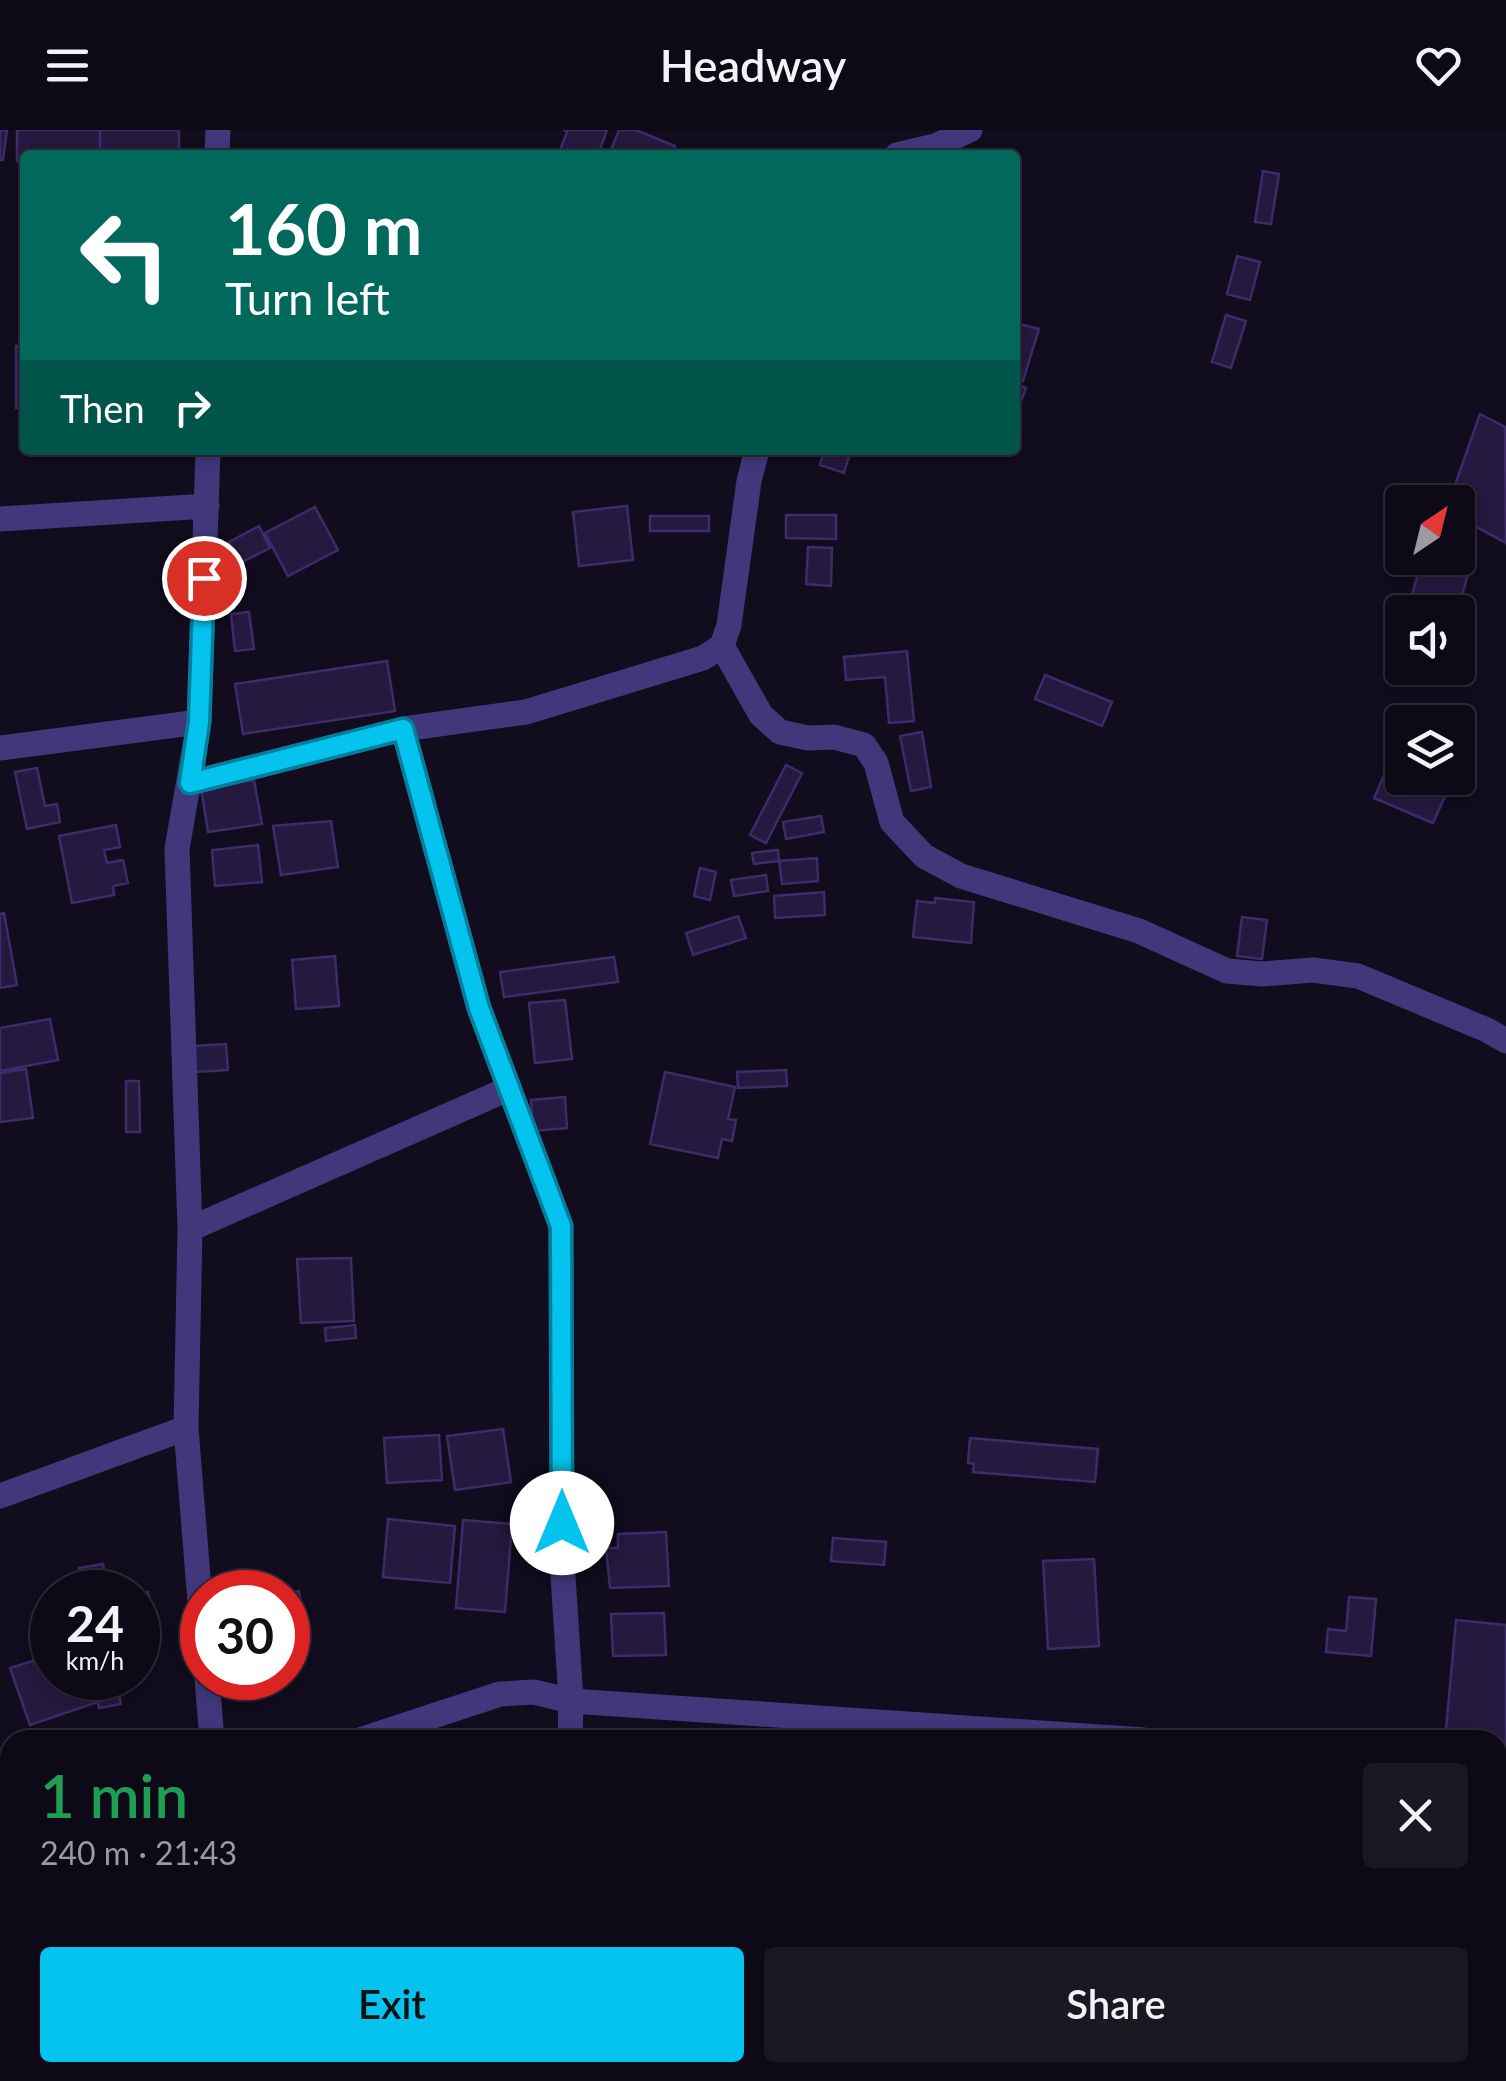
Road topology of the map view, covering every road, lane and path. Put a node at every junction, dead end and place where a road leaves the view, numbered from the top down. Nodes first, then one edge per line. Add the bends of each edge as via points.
1 (970, 130) edge
2 (918, 150) edge
3 (208, 455) edge
4 (756, 455) edge
5 (206, 506) junction
6 (0, 519) edge
7 (722, 646) junction
8 (199, 722) junction
9 (403, 729) junction
10 (0, 748) edge
11 (190, 783) junction
12 (1506, 1041) edge
13 (508, 1089) junction
14 (190, 1229) junction
15 (186, 1428) junction
16 (0, 1496) edge
17 (197, 1570) edge
18 (208, 1700) edge
19 (570, 1701) junction
20 (211, 1730) edge
21 (390, 1730) edge
22 (570, 1730) edge
23 (997, 1730) edge

1 - 2 street
3 - 5 street
4 - 7 street
5 - 6 street
5 - 8 street
7 - 9 street via 703,658 526,712
7 - 12 street via 760,715 780,732 864,745 876,763 892,822 924,856 961,876 1139,931 1226,971 1358,976
8 - 10 street
8 - 11 street
9 - 11 street
9 - 13 street via 479,1008
11 - 14 street via 177,849
13 - 14 street
13 - 19 street via 561,1226 562,1560
14 - 15 street
15 - 16 street
15 - 17 street
18 - 20 street
19 - 21 street via 534,1692 500,1694
19 - 22 street
19 - 23 street

